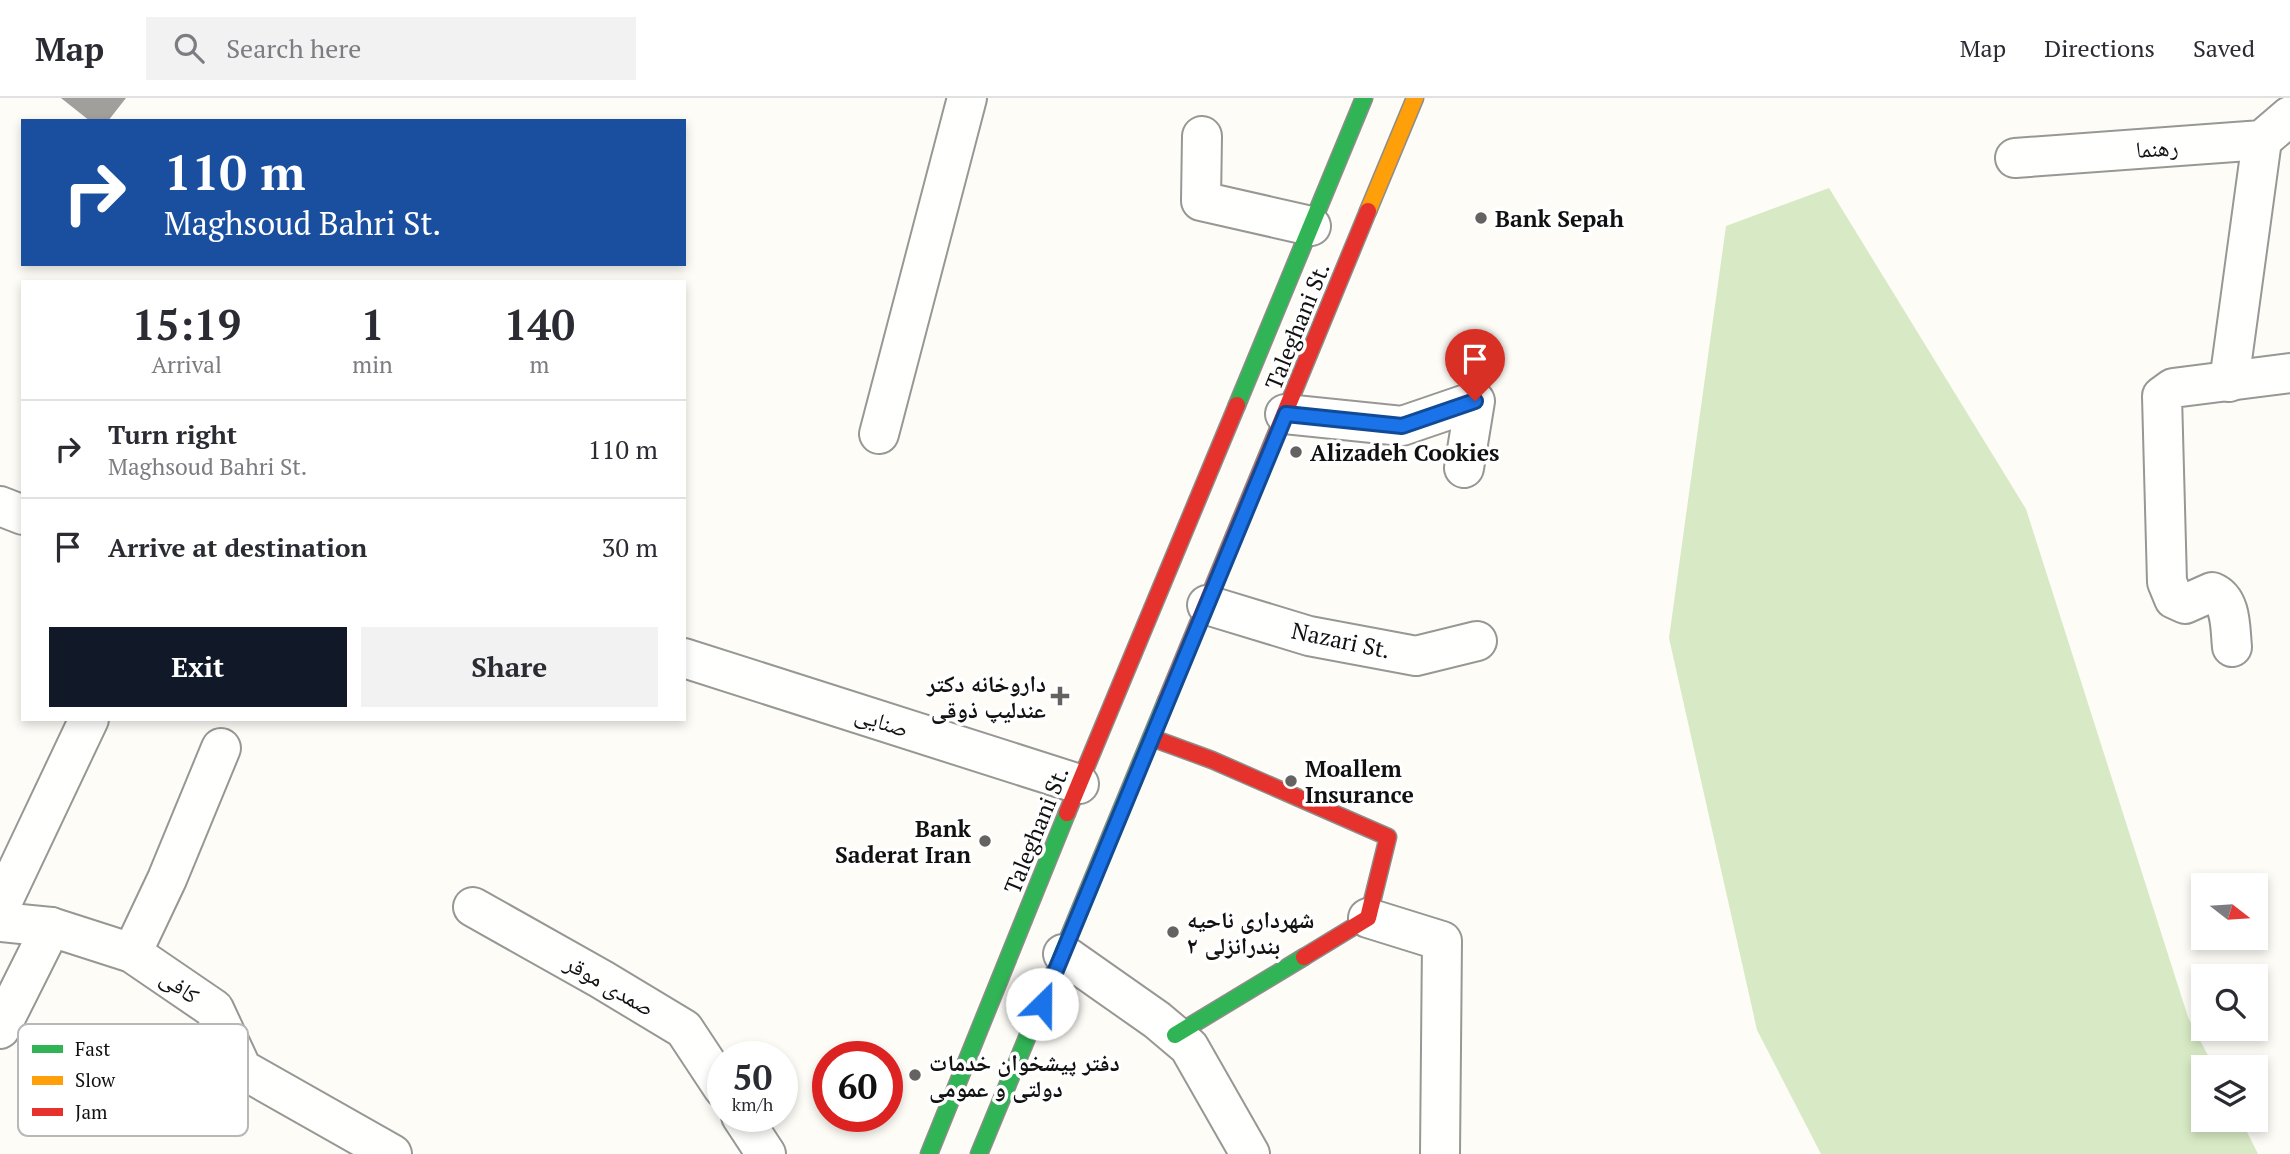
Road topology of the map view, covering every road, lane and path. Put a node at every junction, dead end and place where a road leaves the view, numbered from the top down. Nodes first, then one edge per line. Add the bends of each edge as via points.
1 (967, 98) edge
2 (1364, 98) edge
3 (1415, 98) edge
4 (2276, 128) edge
5 (1202, 136) dead end
6 (2015, 158) dead end
7 (1311, 226) junction
8 (2290, 373) edge
9 (2229, 382) junction
10 (1286, 414) junction
11 (879, 434) dead end
12 (1464, 468) dead end
13 (0, 506) edge
14 (21, 514) edge
15 (1207, 605) junction
16 (1477, 641) dead end
17 (2232, 648) dead end
18 (686, 659) edge
19 (88, 721) edge
20 (1152, 738) junction
21 (221, 748) dead end
22 (1102, 793) junction
23 (0, 907) edge
24 (473, 907) dead end
25 (1368, 918) junction
26 (0, 922) edge
27 (51, 927) junction
28 (132, 953) junction
29 (1063, 954) junction
30 (221, 1024) edge
31 (0, 1029) edge
32 (1175, 1035) junction
33 (707, 1064) edge
34 (248, 1072) edge
35 (752, 1132) edge
36 (392, 1154) edge
37 (766, 1154) edge
38 (929, 1154) edge
39 (979, 1154) edge
40 (1250, 1154) edge
41 (1440, 1154) edge

1 - 11 street
2 - 7 main road, Taleghani St.
3 - 10 main road, Taleghani St.
4 - 6 street, رهنما
4 - 9 street
5 - 7 street via 1202,201
7 - 22 main road, Taleghani St.
8 - 9 street
9 - 17 street via 2173,388 2162,396 2162,415 2167,582 2174,599 2185,604 2212,592 2220,595 2227,605
10 - 12 street via 1402,426 1475,401
10 - 15 main road, Taleghani St.
13 - 14 street
15 - 16 street, Nazari St. via 1309,636 1416,656
15 - 20 main road, Taleghani St.
18 - 22 street, صنایی
19 - 23 street
20 - 22 main road, Taleghani St.
20 - 25 main road via 1388,837
21 - 28 street
22 - 29 main road, Taleghani St.
22 - 38 main road, Taleghani St.
24 - 33 street, صمدی موقر via 684,1029
25 - 32 main road
25 - 41 street via 1442,940
26 - 27 street, کافی
27 - 28 street, کافی
27 - 31 street
28 - 30 street, کافی via 214,1009
29 - 32 street
29 - 39 main road, Taleghani St.
32 - 40 street via 1189,1047
34 - 36 street, کافی
35 - 37 street

